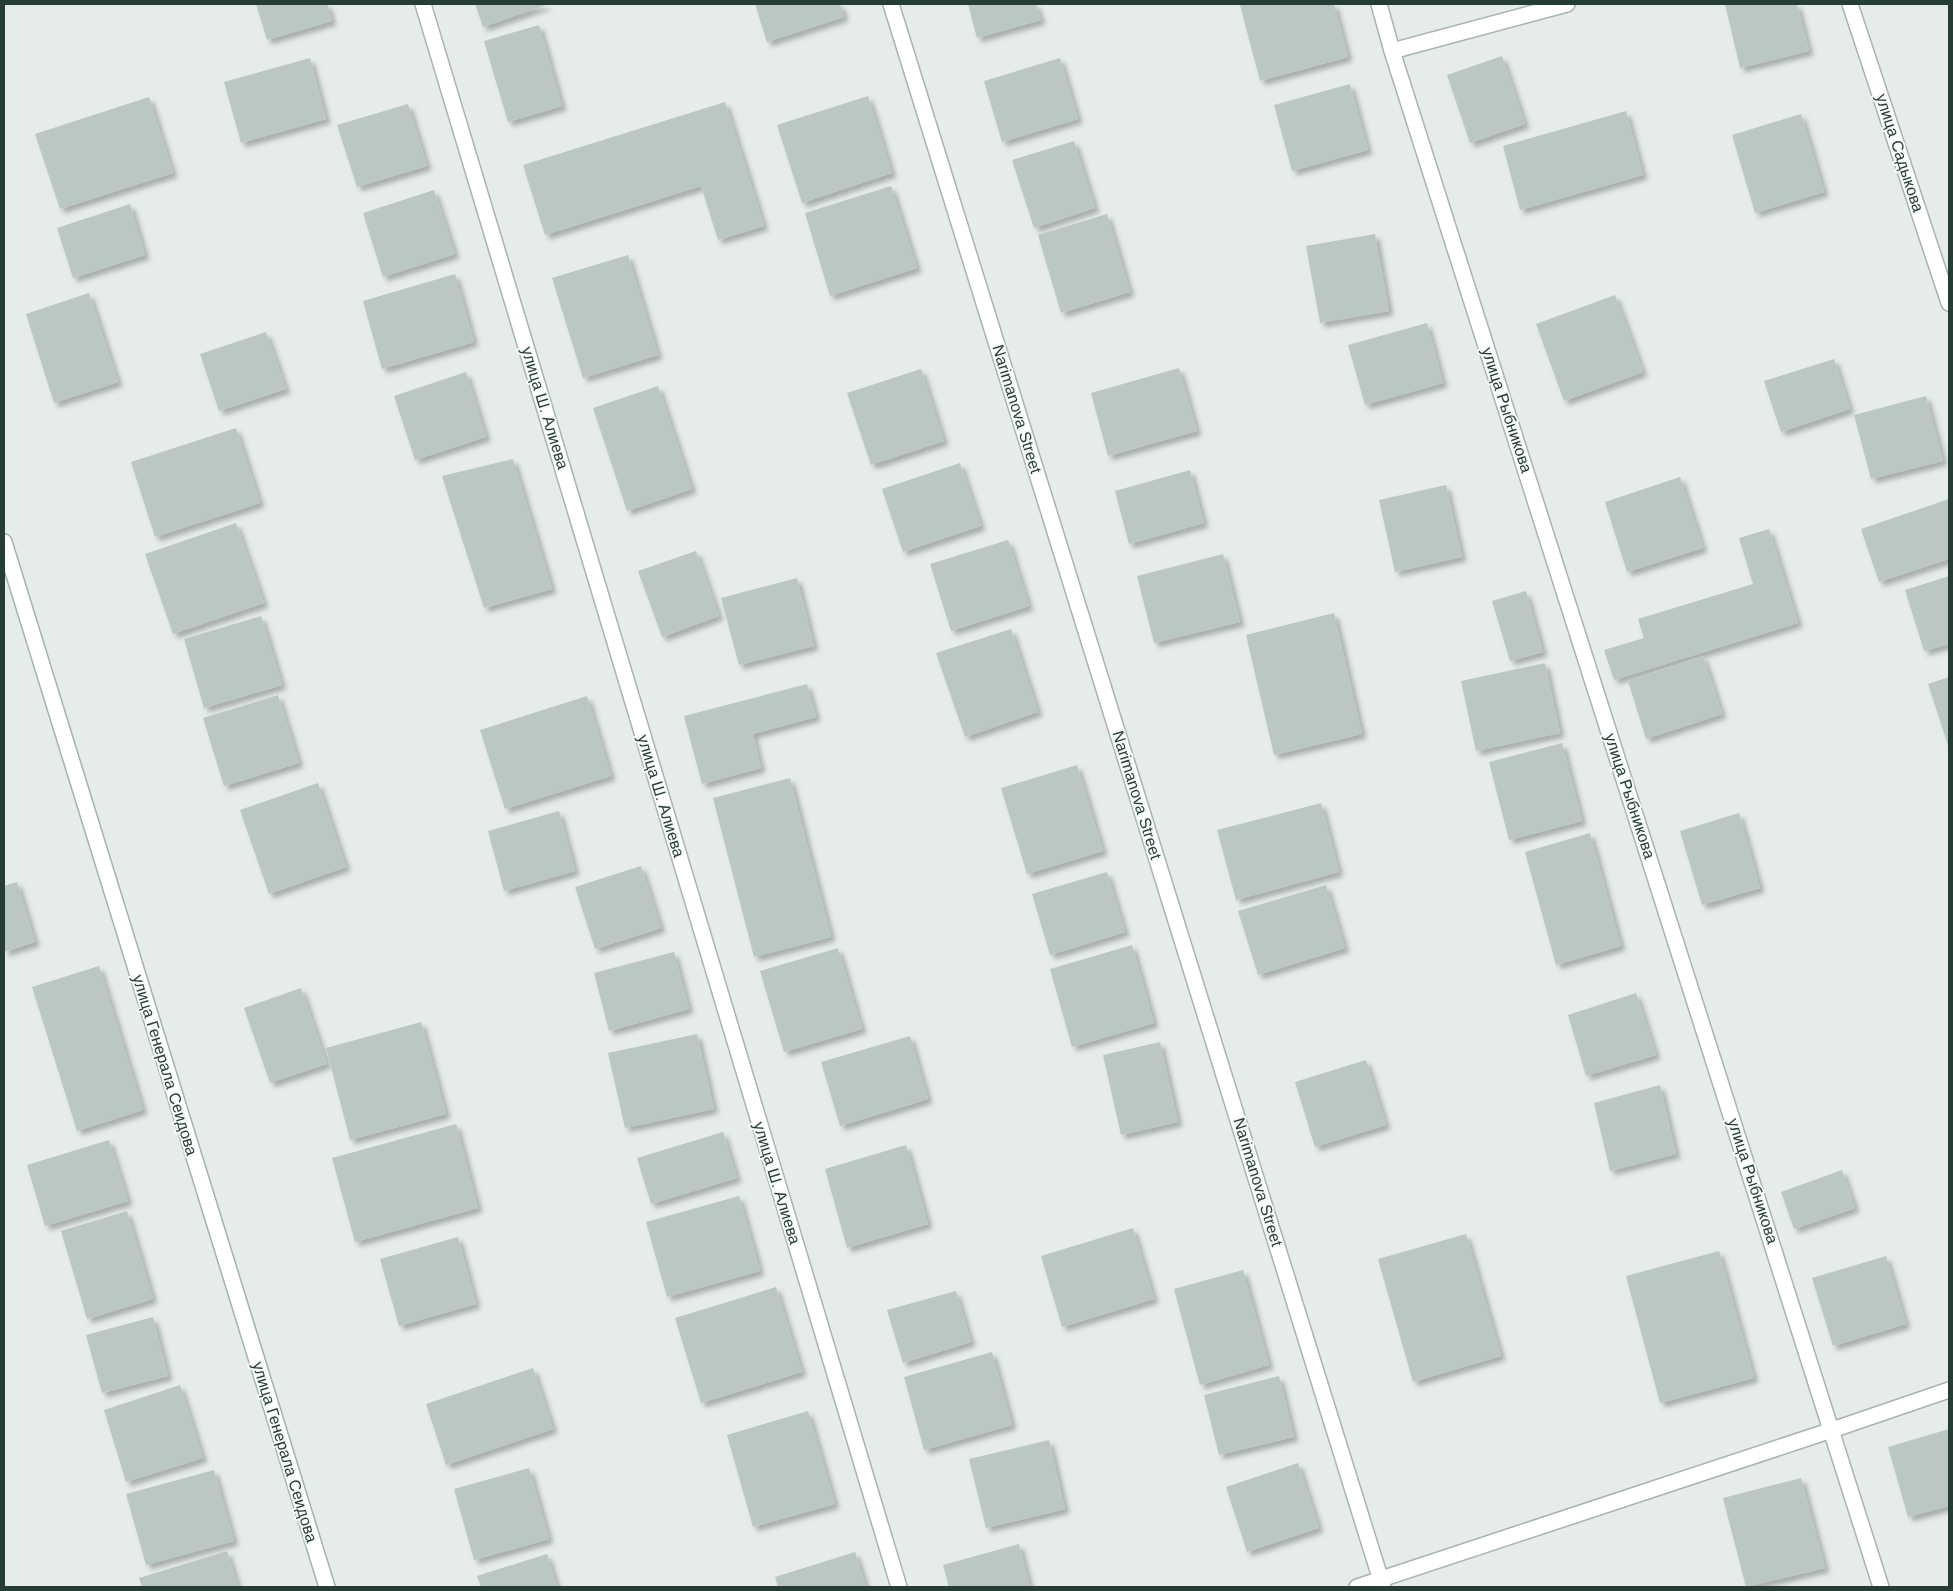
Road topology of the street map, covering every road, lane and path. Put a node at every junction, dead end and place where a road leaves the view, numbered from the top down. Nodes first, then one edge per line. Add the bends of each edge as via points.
1 (423, 4) edge
2 (891, 4) edge
3 (1380, 4) edge
4 (1568, 4) edge
5 (1850, 4) edge
6 (1392, 51) junction
7 (1949, 303) edge
8 (4, 542) edge
9 (1949, 1390) edge
10 (1832, 1430) junction
11 (1382, 1584) edge
12 (327, 1587) edge
13 (899, 1587) edge
14 (1357, 1587) edge
15 (1881, 1587) edge

1 - 13 street, улица Ш. Алиева
2 - 11 street, Narimanova Street
3 - 6 street, улица Рыбникова
4 - 6 street
5 - 7 street, улица Садыкова
6 - 10 street, улица Рыбникова
8 - 12 street, улица Генерала Сеидова
9 - 10 street
10 - 11 street
10 - 15 street, улица Рыбникова
11 - 14 street

